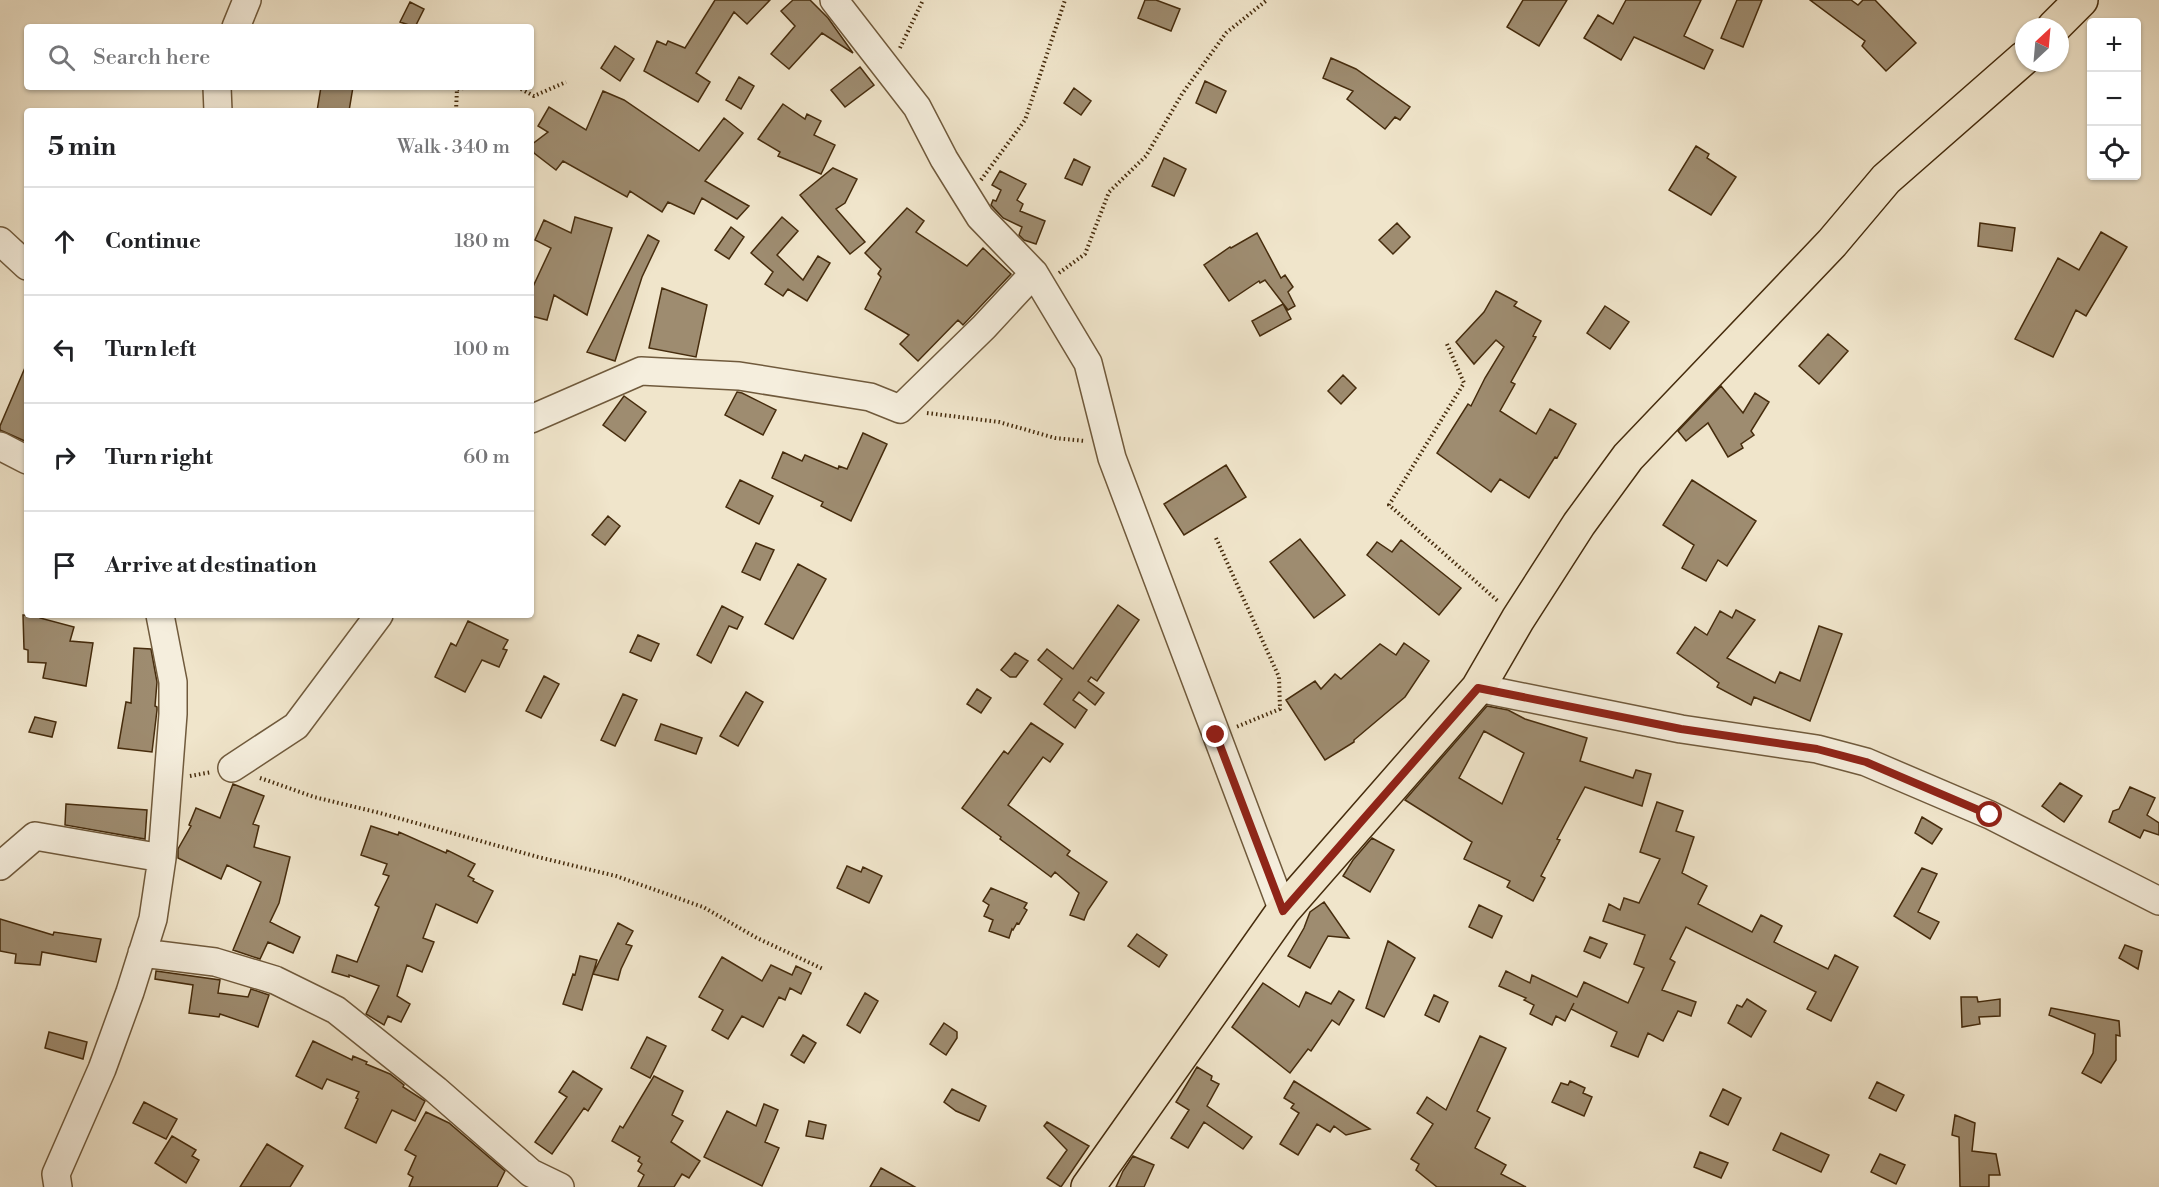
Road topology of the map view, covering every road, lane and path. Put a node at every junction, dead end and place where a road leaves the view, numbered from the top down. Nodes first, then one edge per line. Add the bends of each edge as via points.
1 (247, 0) edge
2 (834, 0) edge
3 (923, 0) edge
4 (1065, 0) edge
5 (1268, 0) edge
6 (2081, 0) edge
7 (2063, 18) edge
8 (237, 24) edge
9 (2015, 66) edge
10 (890, 71) junction
11 (566, 82) dead end
12 (217, 90) edge
13 (457, 90) edge
14 (523, 90) edge
15 (218, 108) edge
16 (456, 108) edge
17 (968, 197) junction
18 (0, 241) edge
19 (24, 263) edge
20 (1037, 279) junction
21 (1447, 344) dead end
22 (900, 410) junction
23 (534, 418) edge
24 (1108, 443) junction
25 (0, 446) edge
26 (24, 458) edge
27 (1216, 538) dead end
28 (161, 618) edge
29 (377, 618) edge
30 (1518, 619) junction
31 (1478, 688) junction
32 (1216, 735) junction
33 (232, 768) junction
34 (169, 780) junction
35 (162, 858) junction
36 (0, 866) edge
37 (2159, 901) edge
38 (1283, 911) junction
39 (142, 953) junction
40 (823, 969) dead end
41 (51, 1182) edge
42 (560, 1187) edge
43 (1088, 1187) edge

1 - 8 street
2 - 10 street
3 - 10 path
4 - 17 path via 1025,120
5 - 20 path via 1226,33 1182,94 1146,156 1109,192 1085,254
6 - 7 main road
9 - 30 main road via 1887,179 1832,243 1628,457
10 - 17 street via 916,107
11 - 14 path via 534,96
12 - 15 street
13 - 16 path
17 - 20 street via 980,217
18 - 19 street
20 - 22 street
20 - 24 street via 1088,363
21 - 30 path via 1464,383 1389,505
22 - 23 street via 870,397 739,376 641,371
22 - 24 path via 999,422 1054,438
24 - 32 street
25 - 26 street
27 - 32 path via 1279,677 1280,709
28 - 34 street via 173,682
29 - 33 street via 296,726
30 - 31 main road
31 - 37 street via 1681,729 1817,749 1866,762 1990,815
31 - 38 main road
32 - 38 street
33 - 34 path
33 - 40 path via 314,797 616,876 703,907
34 - 35 street
35 - 36 street via 35,836
35 - 39 street via 153,919
38 - 43 main road
39 - 41 street via 102,1069
39 - 42 street via 215,962 275,980 336,1010 531,1173

